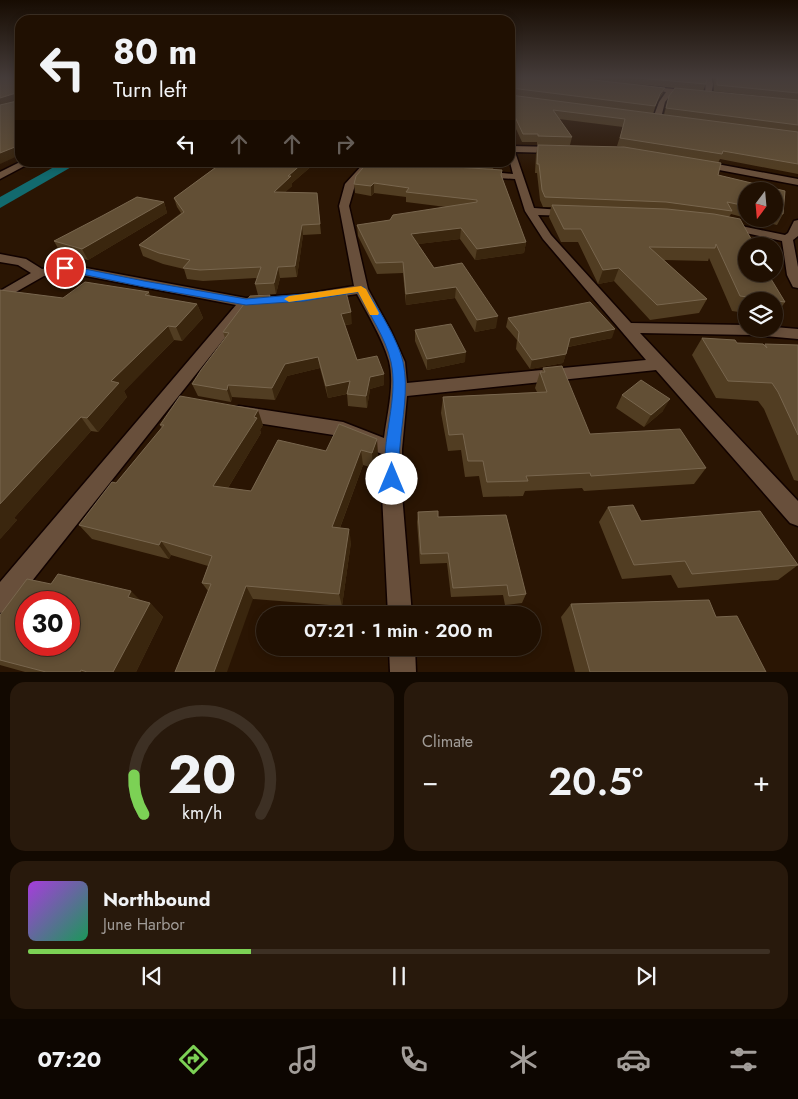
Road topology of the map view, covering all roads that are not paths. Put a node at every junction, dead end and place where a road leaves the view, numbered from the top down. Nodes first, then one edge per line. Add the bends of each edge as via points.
1 (660, 108) edge
2 (648, 117) edge
3 (657, 118) junction
4 (667, 120) edge
5 (515, 149) edge
6 (565, 150) edge
7 (688, 162) edge
8 (515, 163) edge
9 (18, 167) edge
10 (366, 167) edge
11 (472, 174) edge
12 (0, 176) edge
13 (520, 177) junction
14 (798, 182) edge
15 (530, 211) junction
16 (578, 213) edge
17 (798, 223) edge
18 (717, 224) edge
19 (787, 239) junction
20 (0, 258) edge
21 (40, 272) junction
22 (798, 284) edge
23 (361, 289) junction
24 (0, 297) edge
25 (246, 302) junction
26 (627, 328) junction
27 (798, 334) edge
28 (660, 364) junction
29 (399, 390) junction
30 (226, 410) edge
31 (392, 449) junction
32 (798, 516) edge
33 (0, 601) edge
34 (399, 606) edge
35 (402, 656) edge
36 (403, 672) edge

1 - 3 street
2 - 3 street
3 - 4 street
5 - 6 street
7 - 14 street
8 - 13 street
9 - 12 street
10 - 23 street via 350,184 344,206
11 - 13 street
13 - 15 street
15 - 16 street
15 - 26 street via 547,236
17 - 19 street via 793,235
18 - 19 street
19 - 22 street via 793,275
20 - 21 street via 22,262
21 - 24 street
21 - 25 street via 65,268
23 - 25 street via 304,298
23 - 29 street via 397,362
25 - 33 street via 174,400
26 - 27 street
26 - 28 street
28 - 29 street
28 - 32 street
29 - 31 street
30 - 31 street via 343,429
31 - 34 street
35 - 36 street

